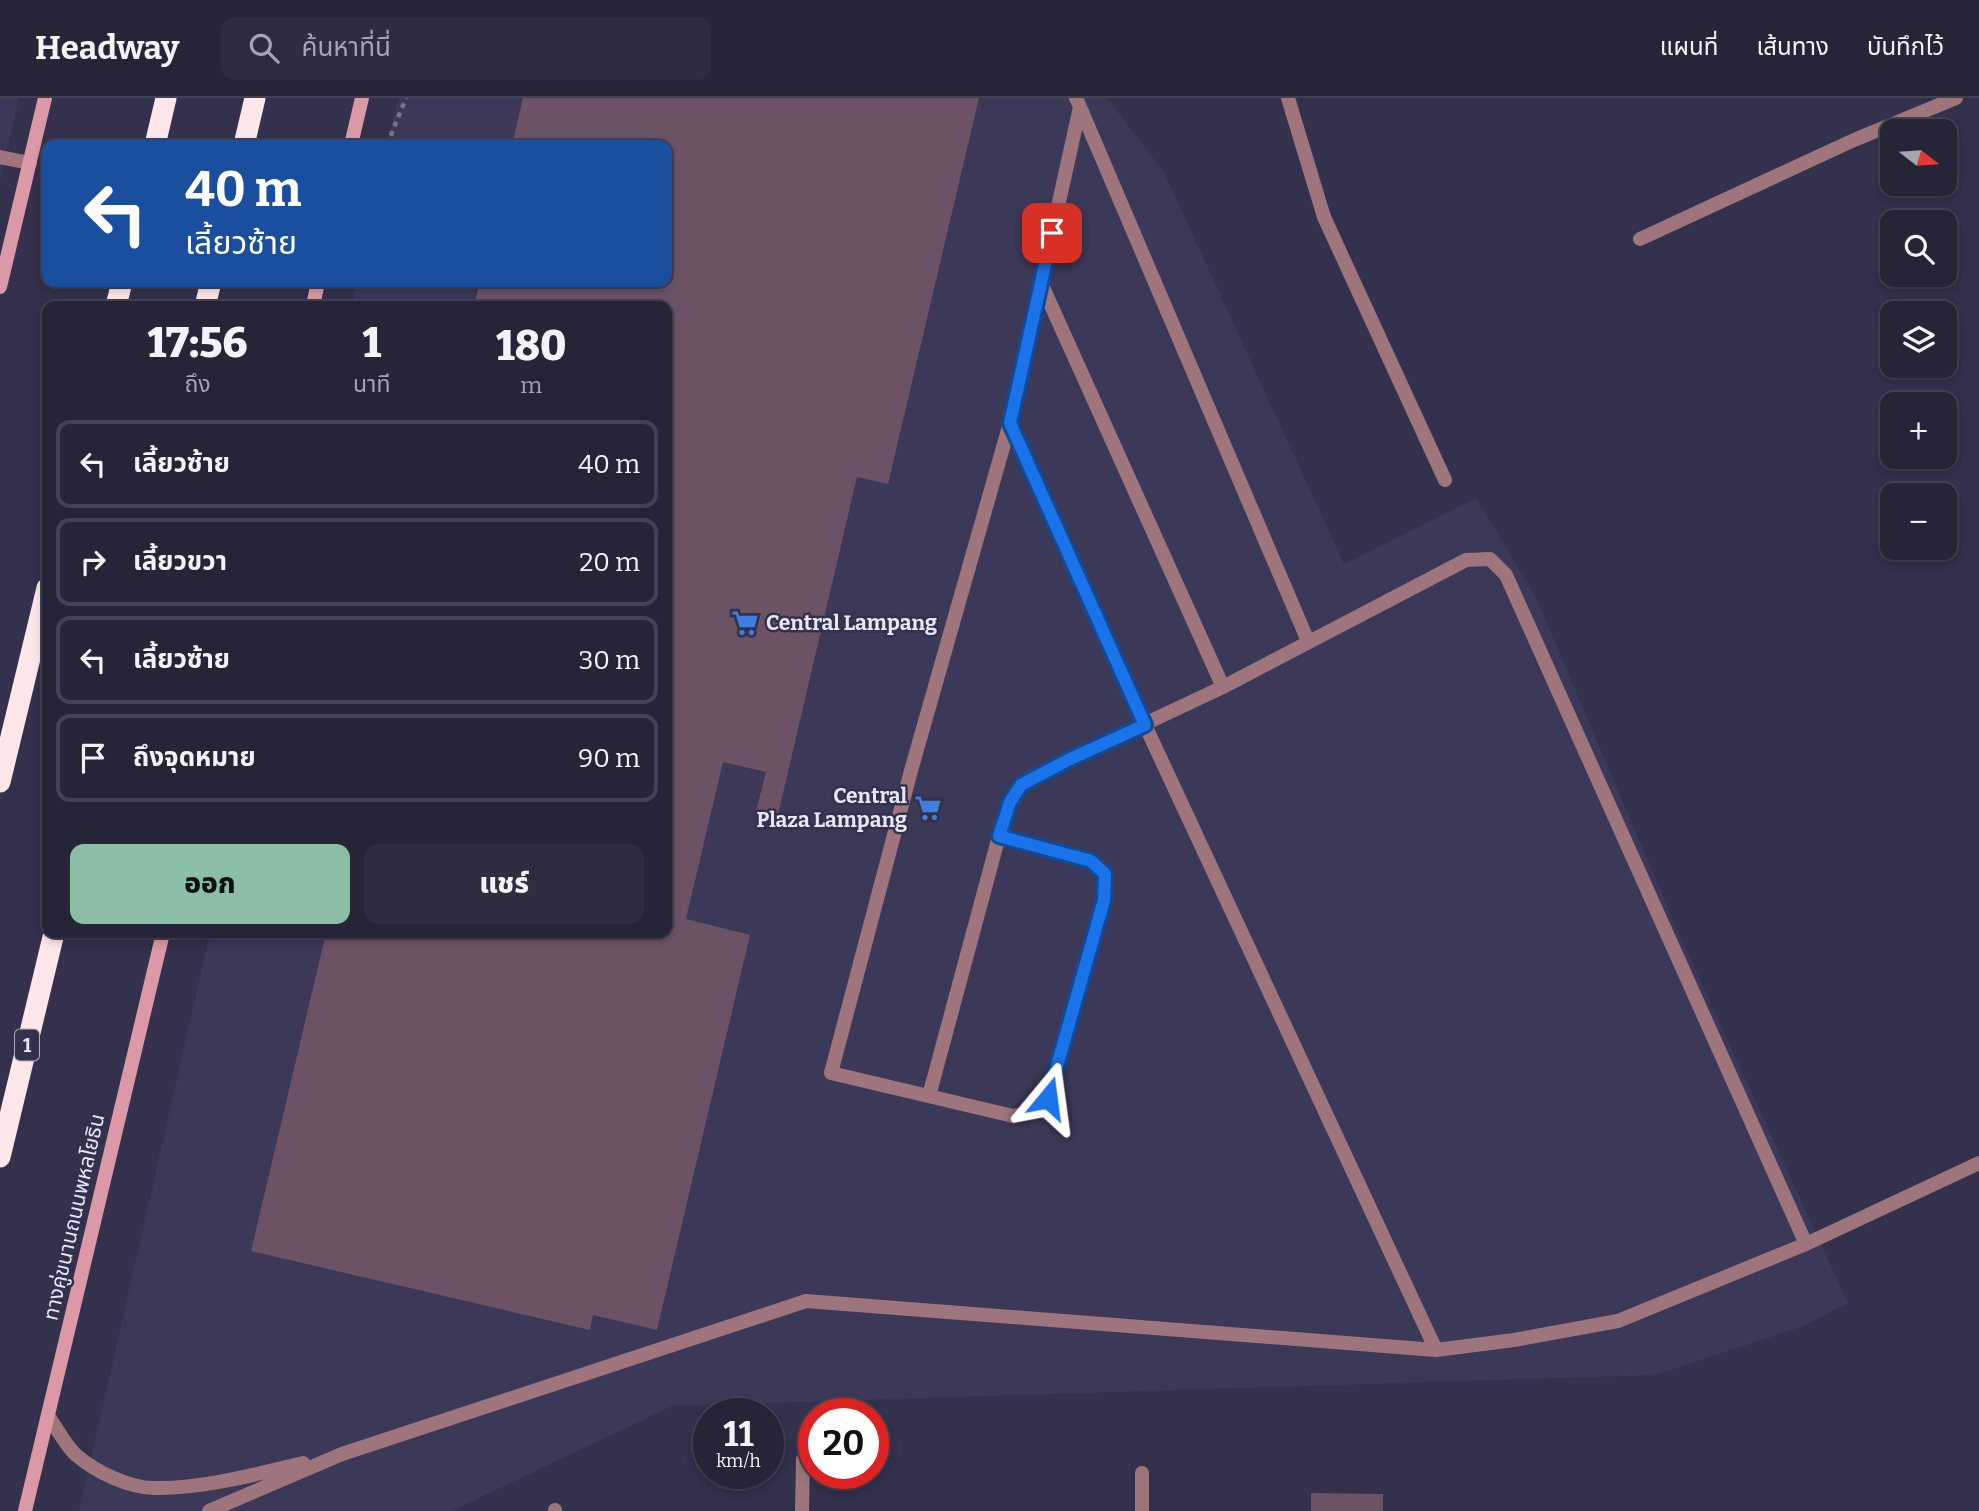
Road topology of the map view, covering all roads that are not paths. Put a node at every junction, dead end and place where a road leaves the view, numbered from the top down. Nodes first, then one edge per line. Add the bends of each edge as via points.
1 (45, 98) edge
2 (166, 98) edge
3 (255, 98) edge
4 (362, 98) edge
5 (1288, 98) edge
6 (1956, 98) edge
7 (1078, 102) edge
8 (156, 140) edge
9 (245, 140) edge
10 (352, 140) edge
11 (0, 157) edge
12 (30, 163) junction
13 (1640, 239) dead end
14 (1041, 283) junction
15 (0, 287) edge
16 (1010, 423) junction
17 (1445, 480) dead end
18 (42, 609) edge
19 (1308, 641) junction
20 (1223, 687) junction
21 (1145, 725) junction
22 (0, 782) edge
23 (999, 836) junction
24 (53, 938) edge
25 (162, 938) edge
26 (929, 1096) junction
27 (0, 1157) edge
28 (1979, 1163) edge
29 (1805, 1244) junction
30 (1436, 1350) junction
31 (48, 1416) junction
32 (342, 1454) junction
33 (1142, 1473) dead end
34 (802, 1489) edge
35 (25, 1511) edge
36 (209, 1511) edge
37 (802, 1511) edge
38 (1142, 1511) edge

1 - 12 main road
2 - 8 highway
3 - 9 highway
4 - 10 main road
5 - 17 street via 1324,217
6 - 13 street
7 - 14 street
7 - 19 street
11 - 12 street
12 - 15 main road
14 - 16 street
14 - 20 street
16 - 21 street
16 - 26 street via 831,1073
18 - 22 highway
19 - 20 street
19 - 29 street via 1466,560 1490,559 1506,575
20 - 21 street
21 - 23 street via 1021,785
21 - 30 street
23 - 26 street
23 - 26 street via 1091,861 1105,874 1104,900 1048,1098 1032,1112 1013,1116
24 - 27 highway, 1
25 - 31 main road, ทางคู่ขนานถนนพหลโยธิน
28 - 29 street
29 - 30 street via 1618,1321
30 - 32 street via 806,1301
31 - 32 street via 74,1454 124,1482 153,1488 261,1473
31 - 35 main road, ทางคู่ขนานถนนพหลโยธิน
32 - 36 street
33 - 38 street
34 - 37 street

